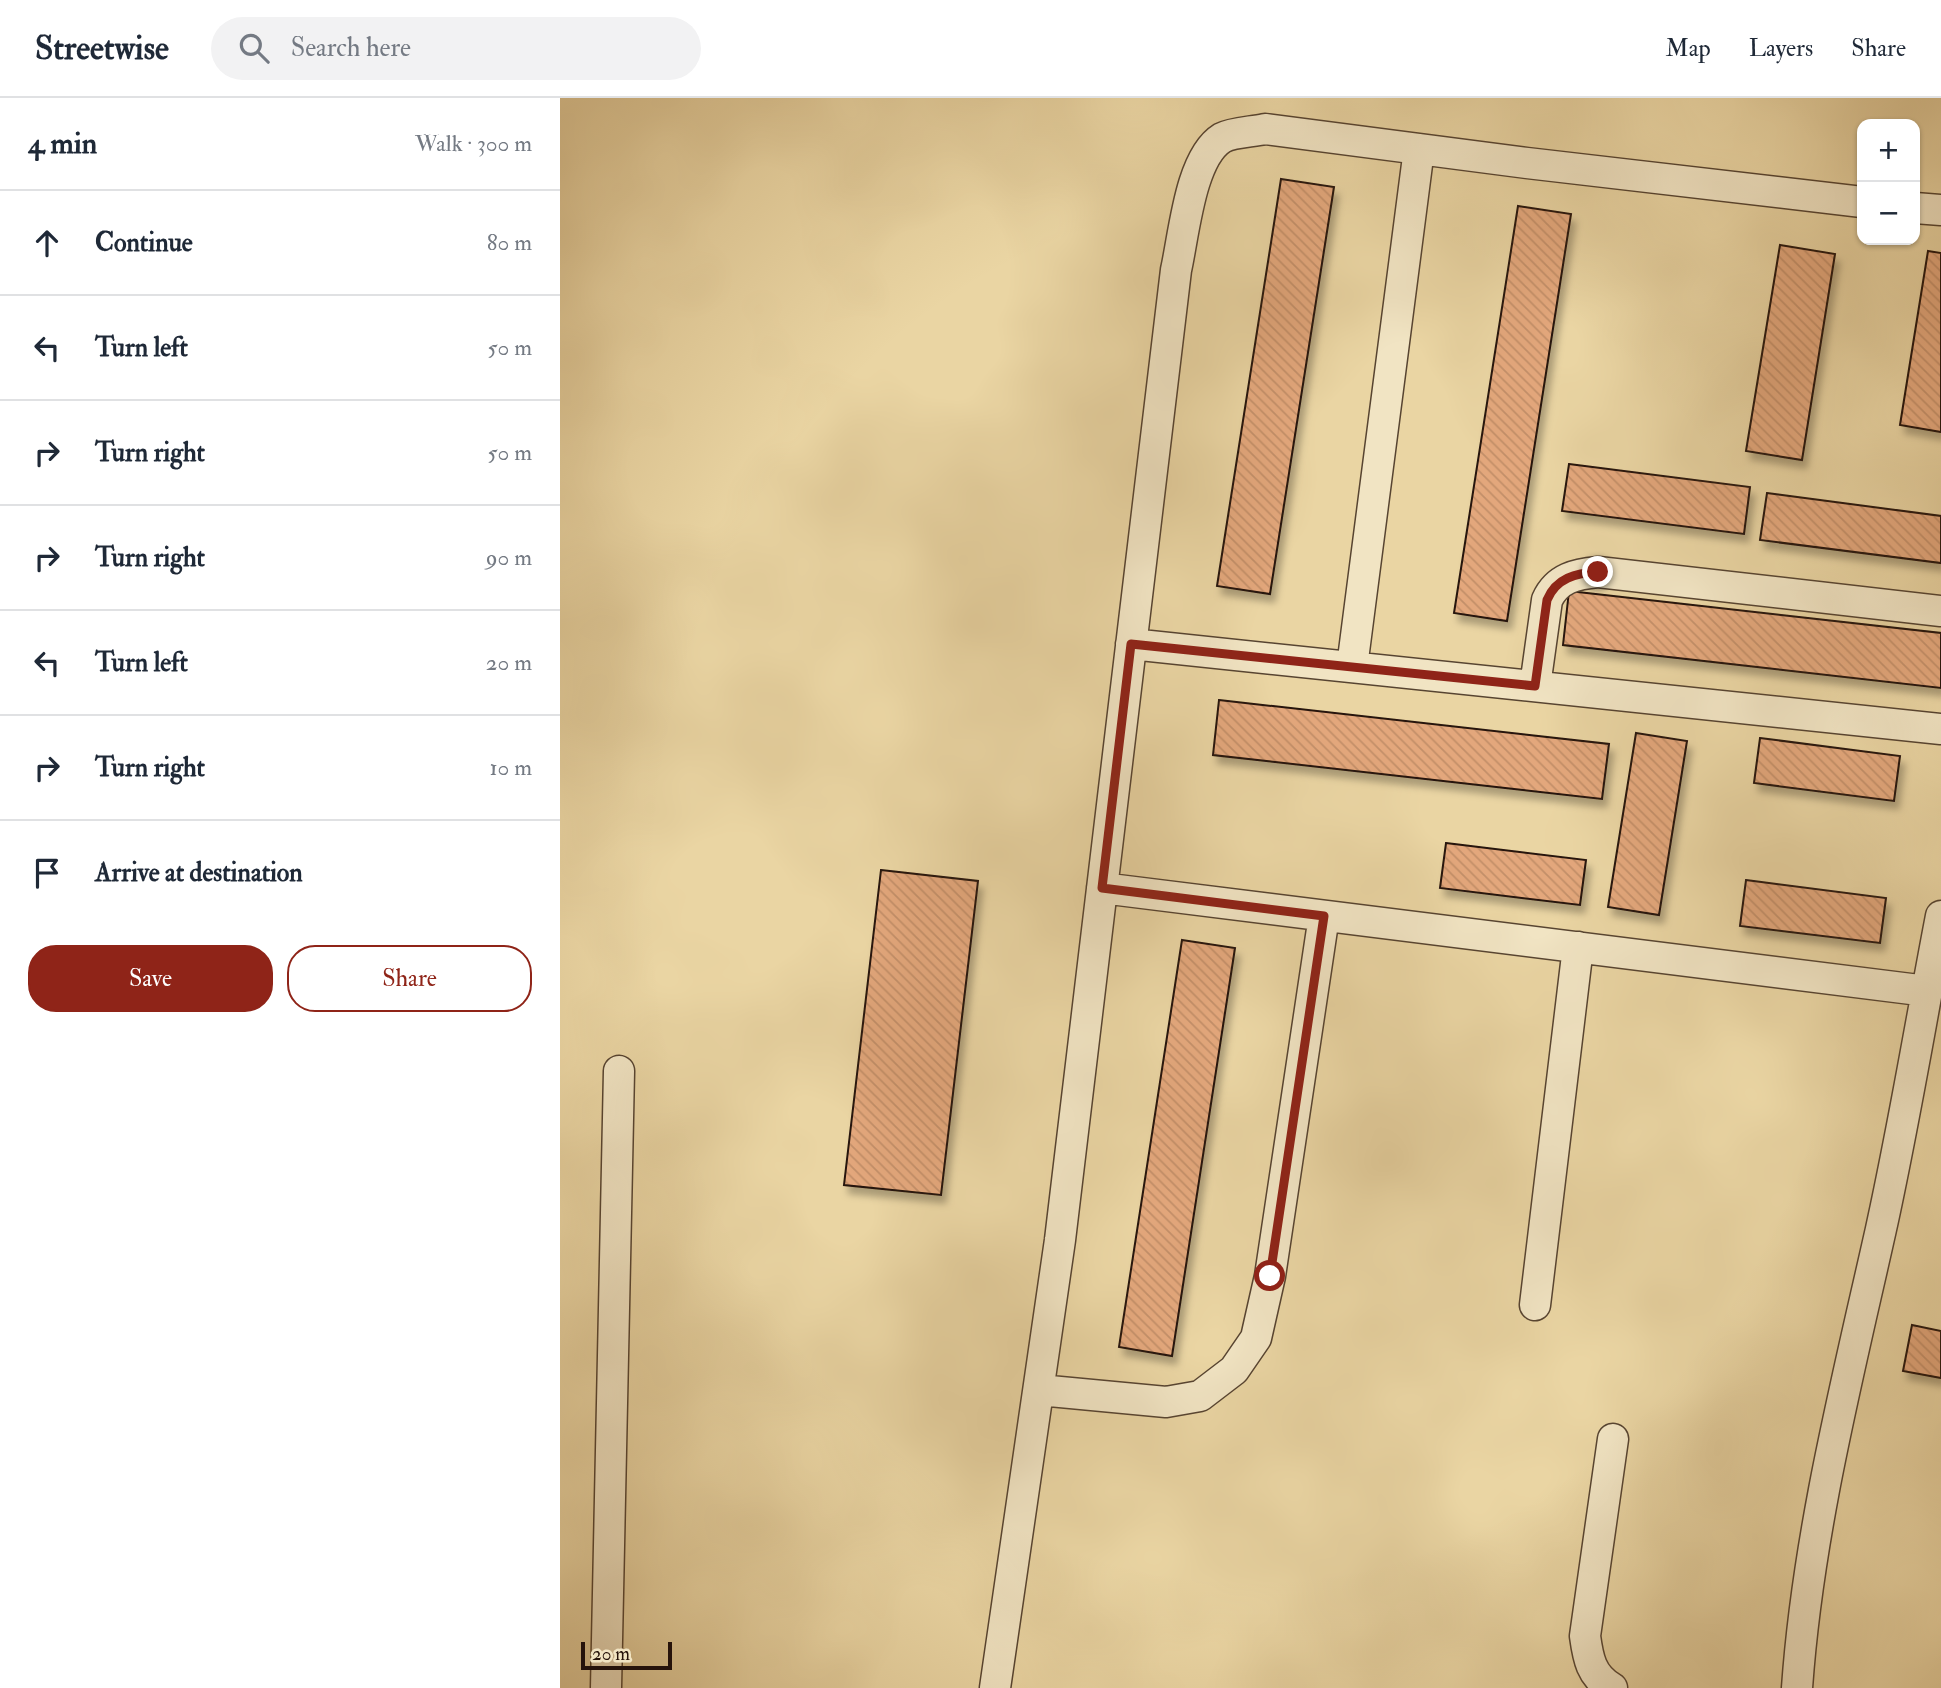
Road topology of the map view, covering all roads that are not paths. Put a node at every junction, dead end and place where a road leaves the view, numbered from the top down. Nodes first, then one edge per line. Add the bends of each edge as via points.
1 (1419, 149) junction
2 (1857, 201) edge
3 (1920, 209) edge
4 (1941, 211) edge
5 (1941, 611) edge
6 (1131, 644) junction
7 (1352, 667) junction
8 (1535, 686) junction
9 (1941, 729) edge
10 (1102, 888) junction
11 (1324, 916) junction
12 (1941, 916) edge
13 (1578, 947) junction
14 (1927, 991) junction
15 (619, 1071) dead end
16 (1535, 1305) dead end
17 (1039, 1390) junction
18 (1613, 1439) dead end
19 (607, 1688) edge
20 (995, 1688) edge
21 (1612, 1688) edge
22 (1797, 1688) edge

1 - 2 street
1 - 6 street via 1265,129 1224,137 1208,151 1199,167 1176,270
1 - 7 street
3 - 4 street
5 - 8 street via 1580,573 1552,589 1547,600
6 - 7 street
6 - 10 street
7 - 8 street
8 - 9 street
10 - 11 street
10 - 17 street
11 - 13 street
11 - 17 street via 1270,1276 1256,1338 1234,1370 1200,1396 1166,1402
12 - 14 street
13 - 14 street
13 - 16 street
14 - 22 street via 1888,1196 1824,1486
15 - 19 street
17 - 20 street
18 - 21 street via 1585,1636 1588,1661 1600,1681

